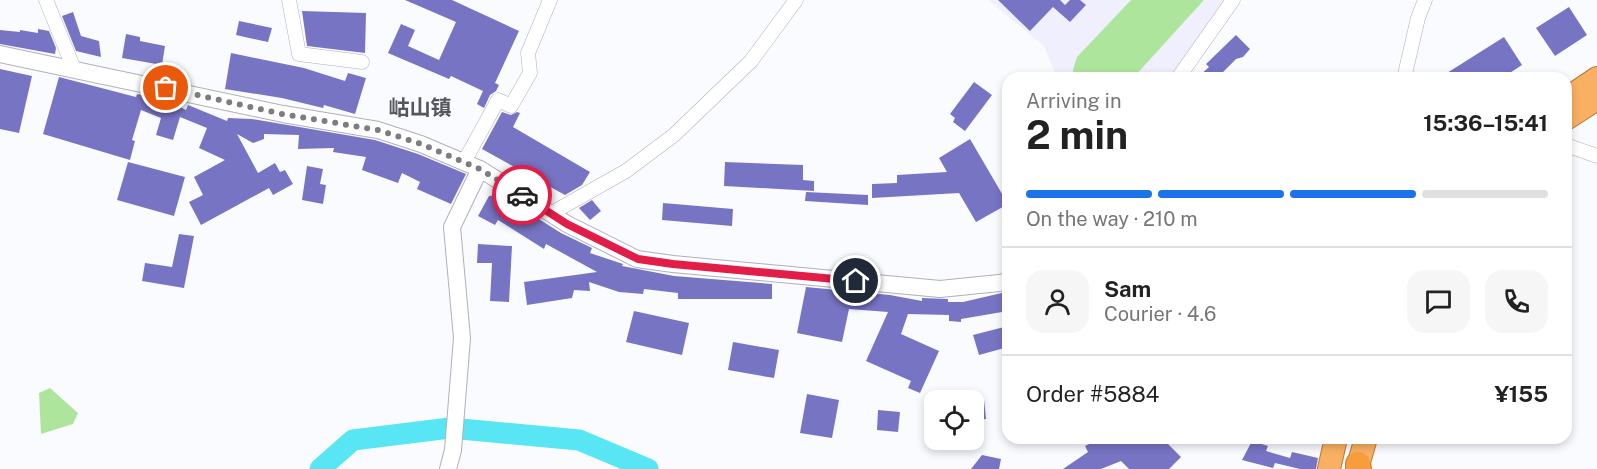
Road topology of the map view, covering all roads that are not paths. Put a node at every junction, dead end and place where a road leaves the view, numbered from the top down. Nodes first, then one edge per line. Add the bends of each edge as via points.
1 (46, 0) edge
2 (289, 0) edge
3 (550, 0) edge
4 (796, 0) edge
5 (1425, 0) edge
6 (1232, 1) edge
7 (0, 54) edge
8 (362, 62) dead end
9 (75, 69) junction
10 (1182, 72) edge
11 (1405, 72) edge
12 (1597, 78) edge
13 (1572, 95) edge
14 (1597, 99) edge
15 (1572, 115) edge
16 (1572, 147) edge
17 (1597, 156) edge
18 (464, 162) junction
19 (480, 169) junction
20 (550, 214) junction
21 (1002, 282) edge
22 (1335, 444) edge
23 (1364, 444) edge
24 (1358, 467) edge
25 (448, 469) edge
26 (1329, 469) edge

1 - 9 street
2 - 8 street via 299,54
3 - 18 street via 528,53 530,73 511,106 498,100
4 - 20 street via 751,61 674,135 626,171
5 - 11 street
6 - 10 street
7 - 9 street
9 - 18 street via 282,114 378,130
12 - 13 highway
14 - 15 highway
16 - 17 street
18 - 19 street
19 - 20 street
19 - 25 street via 452,227 462,338
20 - 21 street via 638,259 940,288
22 - 26 highway
23 - 24 highway

